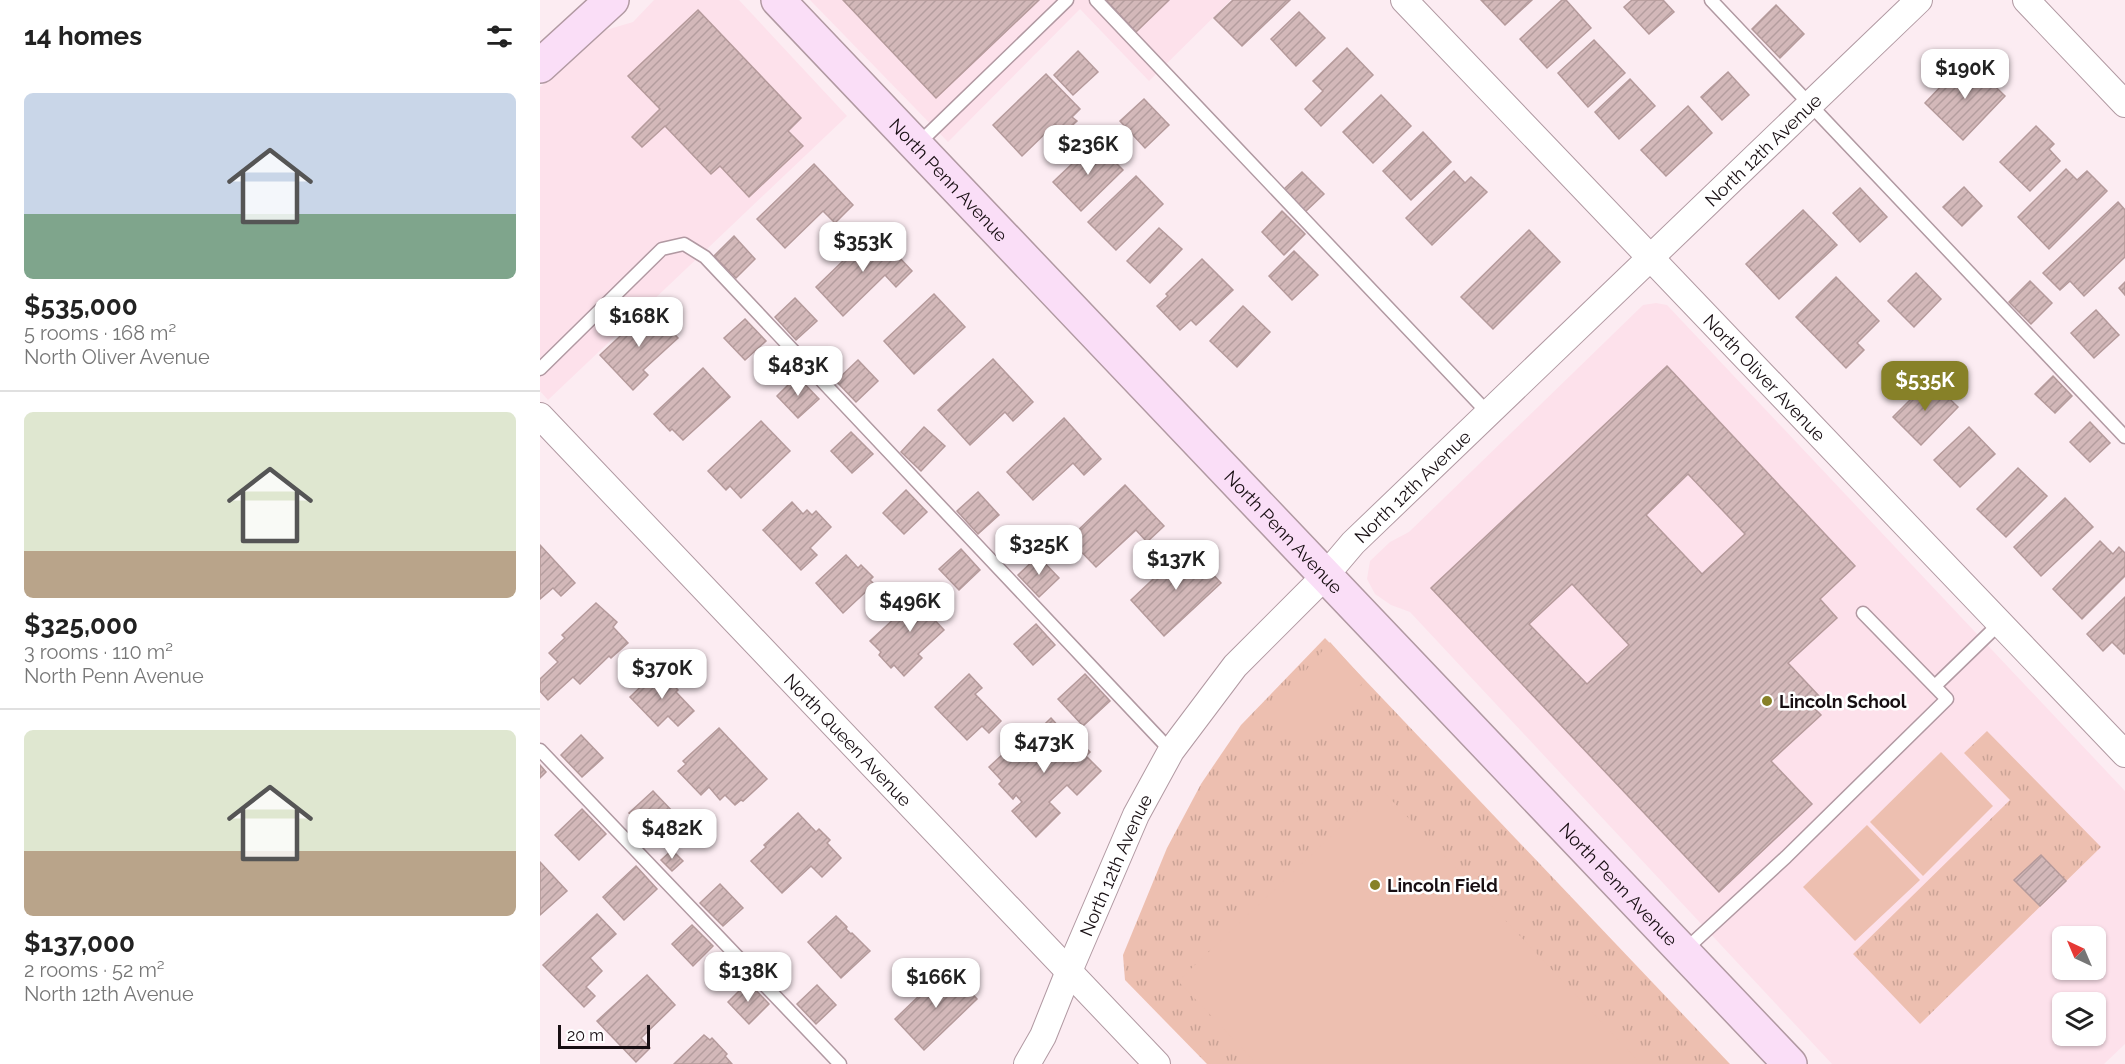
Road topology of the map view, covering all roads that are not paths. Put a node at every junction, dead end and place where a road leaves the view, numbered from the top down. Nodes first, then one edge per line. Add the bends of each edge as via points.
1 (612, 0) edge
2 (778, 0) edge
3 (1068, 0) edge
4 (1096, 0) edge
5 (1404, 0) edge
6 (1711, 0) edge
7 (1919, 0) edge
8 (2026, 0) edge
9 (541, 62) edge
10 (2125, 104) edge
11 (1810, 105) junction
12 (916, 146) junction
13 (1651, 257) junction
14 (540, 369) edge
15 (1488, 413) junction
16 (540, 416) edge
17 (2125, 437) edge
18 (1325, 576) junction
19 (1863, 613) dead end
20 (2000, 623) junction
21 (1935, 686) junction
22 (540, 750) edge
23 (1172, 751) junction
24 (2125, 754) edge
25 (1683, 952) junction
26 (1069, 971) junction
27 (840, 1064) edge
28 (1027, 1064) edge
29 (1157, 1064) edge
30 (1790, 1064) edge

1 - 9 main road
2 - 12 main road, North Penn Avenue
3 - 12 lane
4 - 15 lane
5 - 13 street, North Oliver Avenue
6 - 11 lane
7 - 11 street, North 12th Avenue
8 - 10 street
11 - 13 street, North 12th Avenue
11 - 17 lane
12 - 18 main road, North Penn Avenue
13 - 15 street, North 12th Avenue
13 - 20 street, North Oliver Avenue
14 - 23 lane via 662,249 684,244 705,257
15 - 18 street, North 12th Avenue via 1353,543
16 - 26 street, North Queen Avenue
18 - 23 street, North 12th Avenue via 1235,666
18 - 25 main road, North Penn Avenue
19 - 21 lane
20 - 21 lane
20 - 24 street, North Oliver Avenue
21 - 25 lane via 1947,699
22 - 27 lane
23 - 26 street, North 12th Avenue via 1136,815
25 - 30 main road, North Penn Avenue
26 - 28 street, North 12th Avenue via 1043,1036
26 - 29 street, North Queen Avenue

